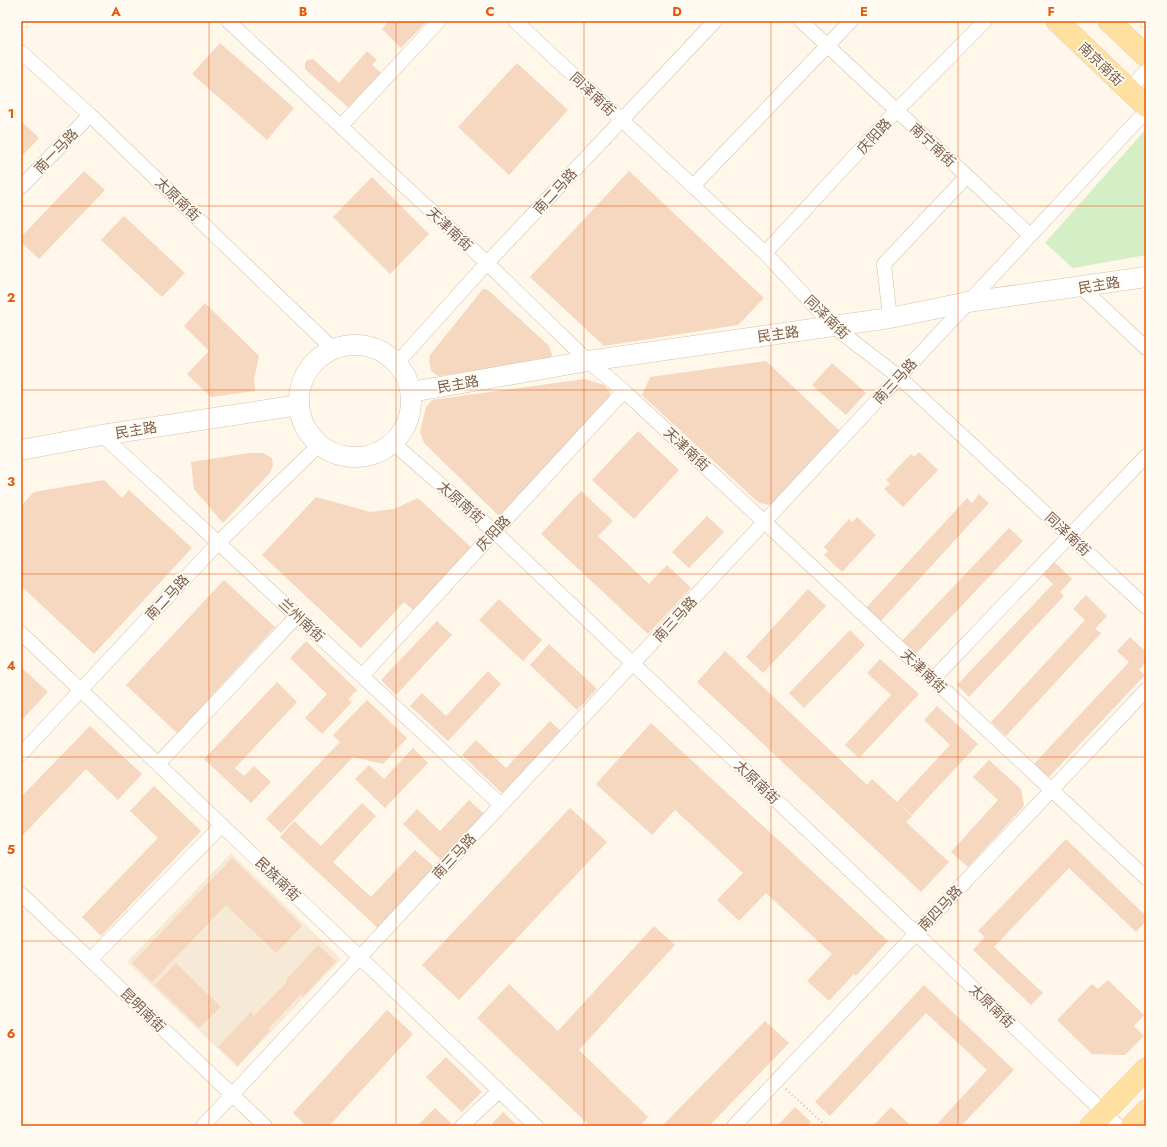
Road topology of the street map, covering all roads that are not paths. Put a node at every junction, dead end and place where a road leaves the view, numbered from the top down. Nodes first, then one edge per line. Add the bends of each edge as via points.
1 (228, 21) edge
2 (439, 21) edge
3 (515, 21) edge
4 (715, 21) edge
5 (802, 21) edge
6 (851, 21) edge
7 (985, 21) edge
8 (1056, 21) edge
9 (1109, 21) edge
10 (827, 45) junction
11 (21, 52) edge
12 (1146, 56) edge
13 (1146, 71) edge
14 (1129, 90) junction
15 (1146, 106) edge
16 (897, 110) junction
17 (1146, 111) edge
18 (90, 115) junction
19 (622, 120) junction
20 (340, 126) junction
21 (967, 176) junction
22 (693, 186) junction
23 (21, 187) edge
24 (1030, 235) junction
25 (765, 253) junction
26 (487, 263) junction
27 (1146, 277) edge
28 (1081, 288) junction
29 (968, 302) junction
30 (890, 318) junction
31 (833, 326) junction
32 (1146, 348) edge
33 (333, 349) junction
34 (588, 362) junction
35 (397, 363) junction
36 (899, 377) junction
37 (624, 391) junction
38 (411, 392) junction
39 (299, 405) junction
40 (102, 435) junction
41 (393, 443) junction
42 (319, 445) junction
43 (21, 450) edge
44 (1146, 456) edge
45 (764, 522) junction
46 (495, 532) junction
47 (1070, 536) junction
48 (218, 543) junction
49 (1146, 607) edge
50 (297, 616) junction
51 (21, 633) edge
52 (633, 663) junction
53 (362, 676) junction
54 (933, 679) junction
55 (81, 690) junction
56 (1146, 690) edge
57 (21, 754) edge
58 (158, 764) junction
59 (1051, 790) junction
60 (501, 805) junction
61 (222, 825) junction
62 (1146, 878) edge
63 (21, 894) edge
64 (916, 934) junction
65 (360, 958) junction
66 (90, 960) junction
67 (1146, 1069) edge
68 (499, 1091) junction
69 (232, 1095) junction
70 (1146, 1111) edge
71 (1104, 1122) edge
72 (203, 1126) edge
73 (265, 1126) edge
74 (462, 1126) edge
75 (536, 1126) edge
76 (734, 1126) edge
77 (1132, 1126) edge

1 - 20 street, 天津南街
2 - 20 street
3 - 19 street, 同泽南街
4 - 19 street, 南二马路
5 - 10 street, 南宁南街
6 - 10 street
7 - 16 street, 庆阳路
8 - 14 main road, 南京南街
9 - 12 main road
10 - 16 street, 南宁南街
10 - 22 street
11 - 18 street, 太原南街
13 - 14 street
14 - 15 main road, 南京南街
16 - 21 street, 南宁南街
16 - 25 street, 庆阳路
17 - 24 street, 南三马路
18 - 23 street, 南一马路
18 - 33 street, 太原南街
19 - 22 street, 同泽南街
19 - 26 street, 南二马路
20 - 26 street, 天津南街
21 - 24 street, 南宁南街
21 - 30 street via 884,264
22 - 25 street, 同泽南街
24 - 29 street, 南三马路
25 - 31 street, 同泽南街
26 - 34 street, 天津南街
26 - 35 street, 南二马路
27 - 28 street, 民主路
28 - 29 street, 民主路
28 - 32 street
29 - 30 street, 民主路
29 - 36 street, 南三马路
30 - 31 street, 民主路
31 - 34 street, 民主路
31 - 36 street, 同泽南街
33 - 35 street via 350,345 368,346 384,352
33 - 39 street via 318,358 307,372 300,388
34 - 37 street, 天津南街
34 - 38 street, 民主路
35 - 38 street via 406,377
36 - 45 street, 南三马路
36 - 47 street, 同泽南街
37 - 45 street, 天津南街
37 - 46 street, 庆阳路
38 - 41 street via 411,411 405,429
39 - 40 street, 民主路
39 - 42 street via 302,420 309,434
40 - 43 street, 民主路
40 - 48 street, 兰州南街
41 - 42 street via 380,452 354,458 333,453
41 - 46 street, 太原南街
42 - 48 street, 南二马路
44 - 47 street
45 - 52 street, 南三马路
45 - 54 street, 天津南街
46 - 52 street, 太原南街
46 - 53 street, 庆阳路
47 - 49 street, 同泽南街
47 - 54 street
48 - 50 street, 兰州南街
48 - 55 street, 南二马路
50 - 53 street, 兰州南街
50 - 58 street
51 - 55 street, 民族南街
52 - 60 street, 南三马路
52 - 64 street, 太原南街
53 - 60 street, 兰州南街
54 - 59 street, 天津南街
55 - 57 street, 南二马路
55 - 58 street, 民族南街
56 - 59 street, 南四马路
58 - 61 street, 民族南街
59 - 62 street, 天津南街
59 - 64 street, 南四马路
60 - 65 street, 南三马路
61 - 65 street, 民族南街
61 - 66 street
63 - 66 street, 昆明南街
64 - 71 street, 太原南街
64 - 76 street, 南四马路
65 - 68 street, 民族南街
65 - 69 street, 南三马路
66 - 69 street, 昆明南街
67 - 71 main road
68 - 74 street
68 - 75 street, 民族南街
69 - 72 street, 南三马路
69 - 73 street, 昆明南街
70 - 77 main road

